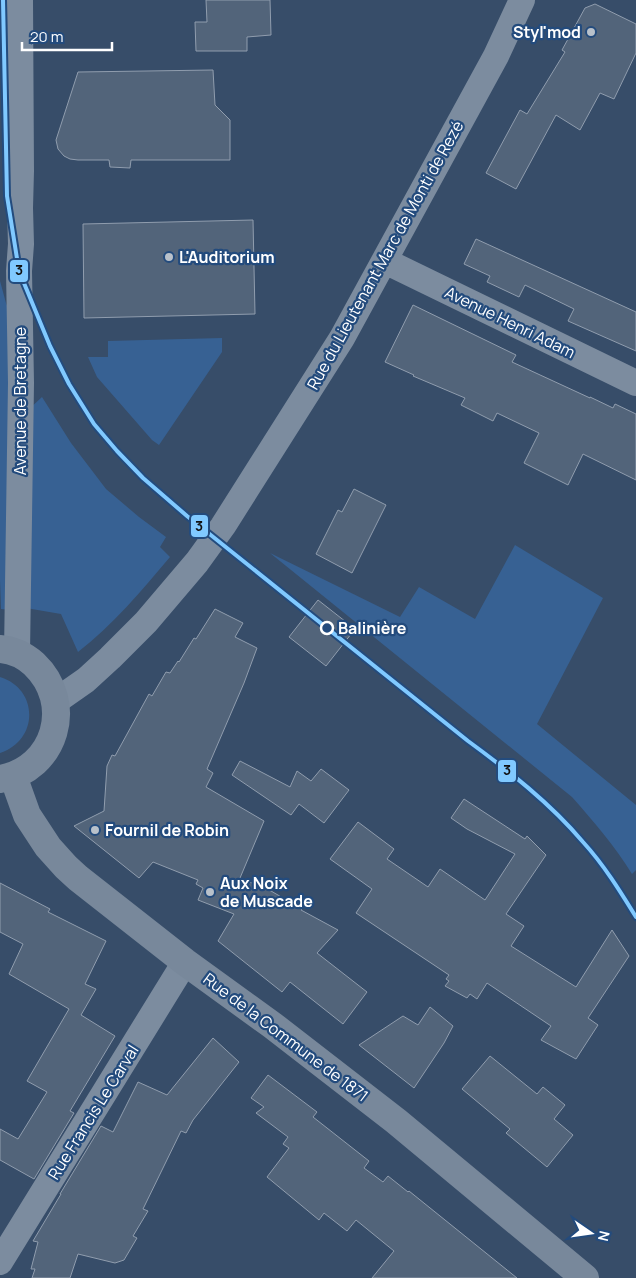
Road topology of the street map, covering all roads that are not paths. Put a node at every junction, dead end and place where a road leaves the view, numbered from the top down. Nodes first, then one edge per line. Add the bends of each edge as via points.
1 (20, 0) edge
2 (522, 0) edge
3 (385, 261) junction
4 (636, 383) edge
5 (9, 651) edge
6 (56, 701) junction
7 (7, 777) edge
8 (185, 962) junction
9 (0, 1262) edge
10 (585, 1278) edge

1 - 5 street, Avenue de Bretagne via 21,383
2 - 3 street, Rue du Lieutenant Marc de Monti de Rezé via 496,56
3 - 4 street, Avenue Henri Adam
3 - 6 street, Rue du Lieutenant Marc de Monti de Rezé via 342,338 206,550 146,622 86,680
5 - 6 street via 30,661 41,671
6 - 7 street via 56,721 43,754 21,772
7 - 8 street, Rue de la Commune de 1871 via 27,815 66,867
8 - 9 street, Rue Francis Le Carval
8 - 10 street, Rue de la Commune de 1871 via 396,1121

